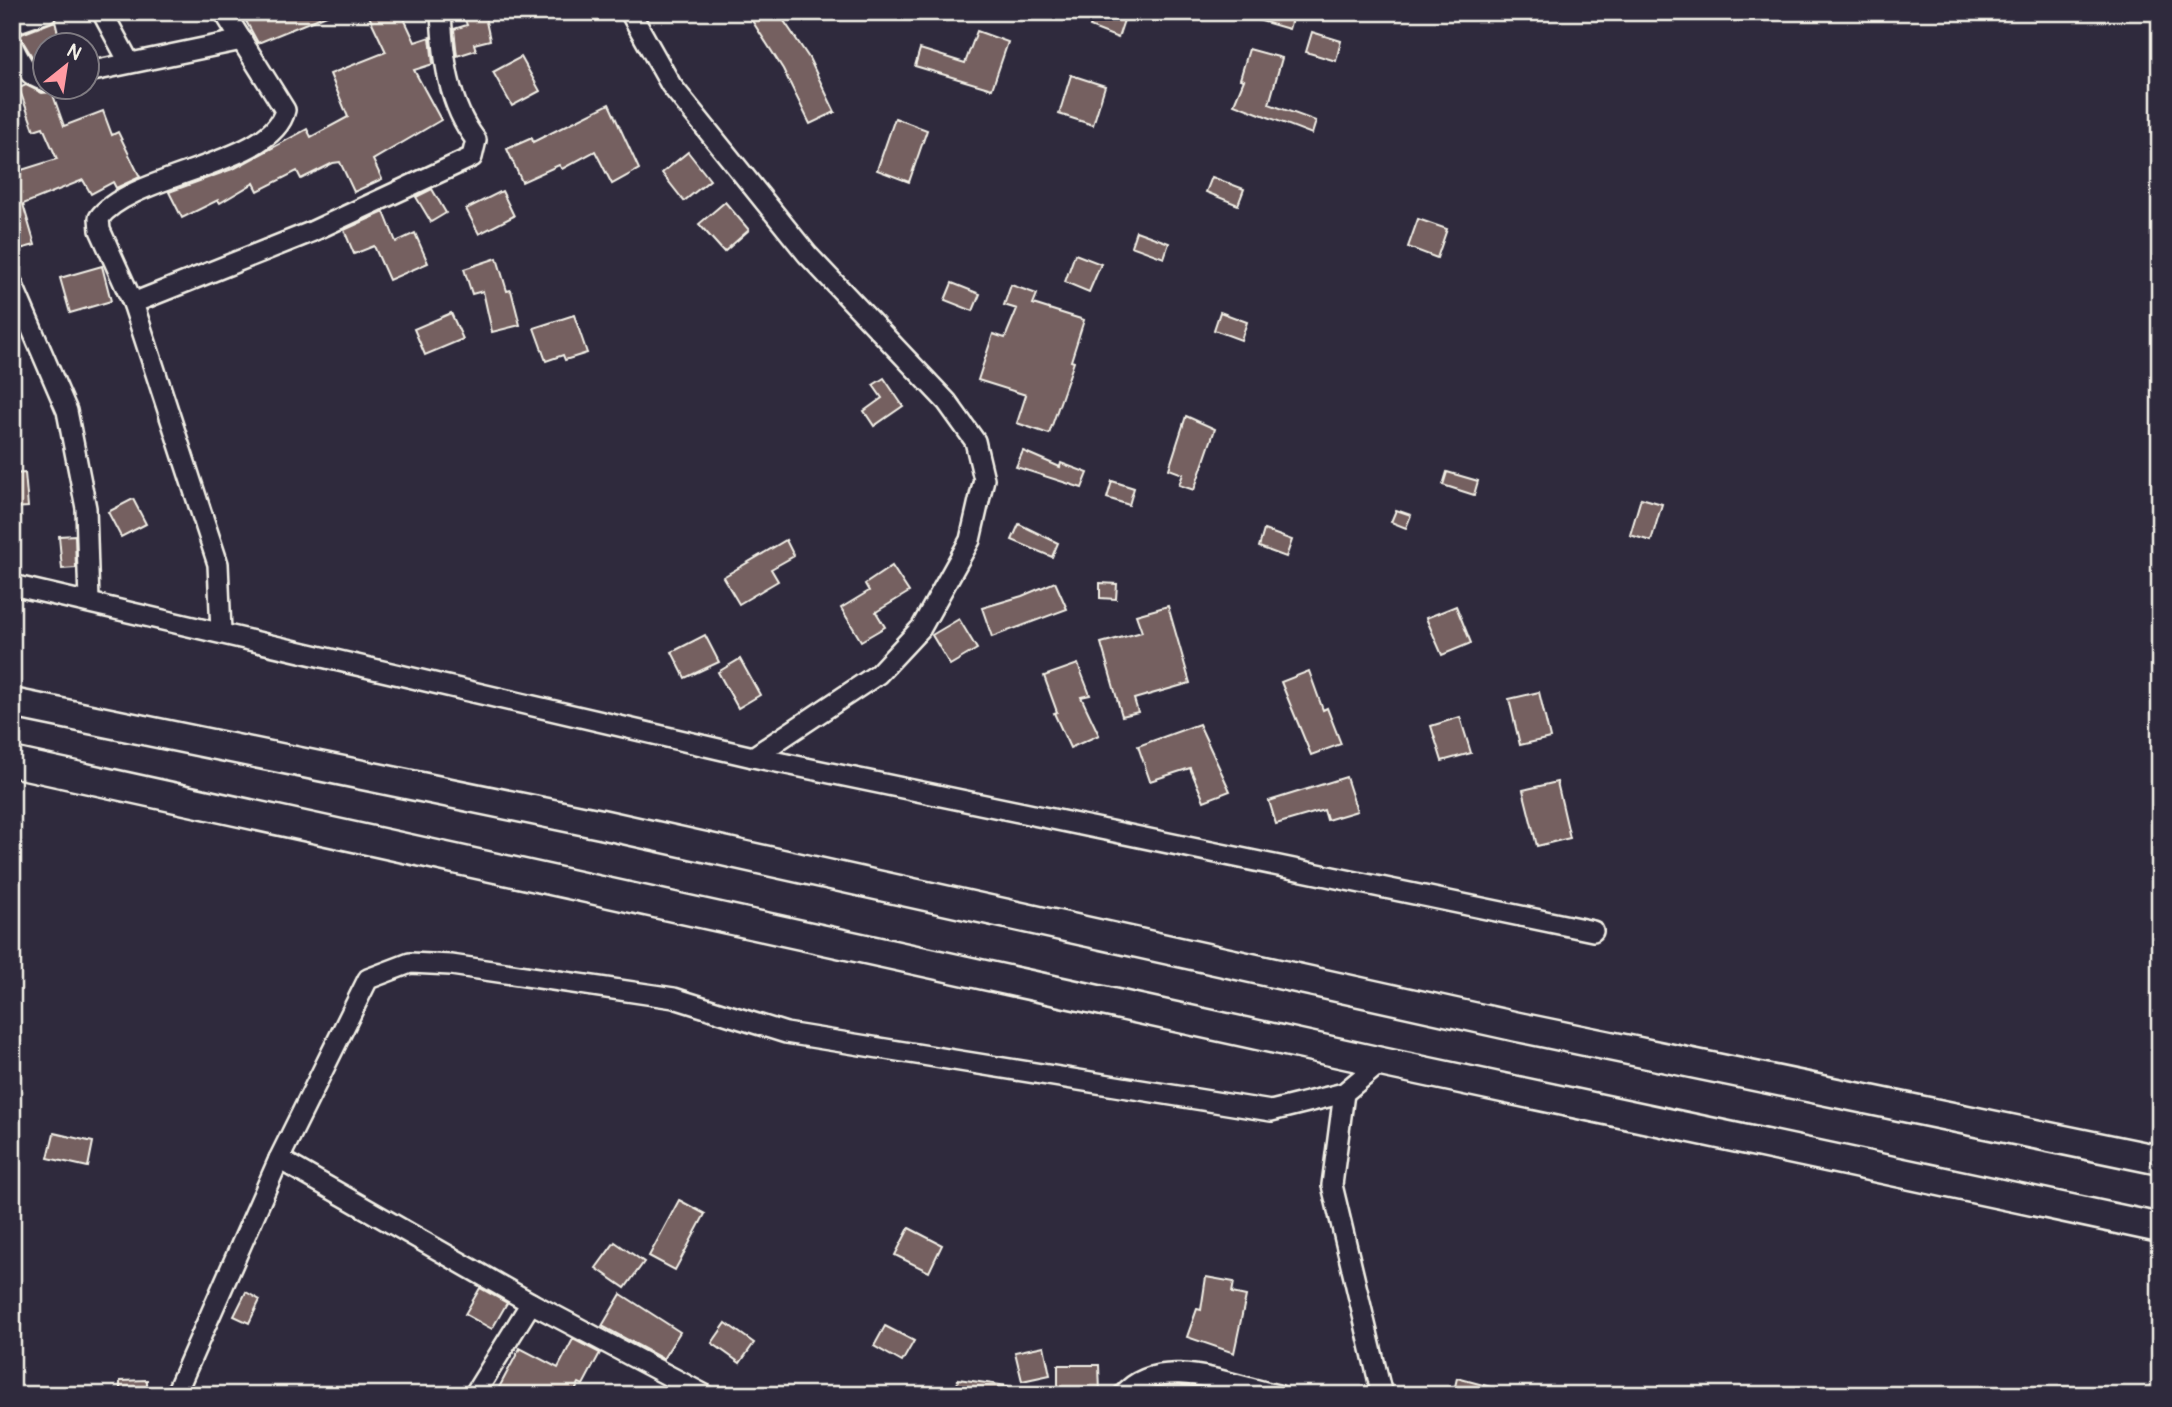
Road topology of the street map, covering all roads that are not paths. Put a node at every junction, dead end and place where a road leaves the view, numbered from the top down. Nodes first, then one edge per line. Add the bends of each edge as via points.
1 (47, 12) edge
2 (102, 12) edge
3 (224, 12) edge
4 (441, 12) edge
5 (630, 12) edge
6 (12, 24) edge
7 (242, 40) junction
8 (12, 45) edge
9 (128, 62) junction
10 (102, 68) edge
11 (32, 77) edge
12 (12, 284) edge
13 (133, 303) junction
14 (12, 585) edge
15 (89, 602) junction
16 (220, 632) junction
17 (12, 703) edge
18 (753, 757) junction
19 (12, 762) edge
20 (1593, 931) dead end
21 (1381, 1062) junction
22 (1345, 1093) junction
23 (279, 1159) junction
24 (2160, 1160) edge
25 (2160, 1228) edge
26 (531, 1303) junction
27 (175, 1395) edge
28 (474, 1395) edge
29 (705, 1395) edge
30 (1123, 1395) edge
31 (1278, 1395) edge
32 (1382, 1395) edge

1 - 6 street
2 - 9 street
3 - 7 street
4 - 13 street via 443,56 457,108 476,141 472,157 311,232
5 - 18 street via 671,85 807,254 947,402 975,441 984,480 970,540 921,628 878,674
7 - 9 street
7 - 13 street via 285,110 284,118 274,133 106,209 99,218 100,230
8 - 11 street
9 - 10 street
12 - 15 street via 67,411 86,508
13 - 16 street via 218,564
14 - 15 street
15 - 16 street
16 - 18 street
17 - 24 highway via 587,821 1518,1027
18 - 20 street
19 - 21 highway
21 - 22 street
21 - 25 highway
22 - 23 street via 1271,1111 786,1033 674,998 410,963 368,979
22 - 32 street via 1332,1185
23 - 26 street
23 - 27 street
26 - 28 street
26 - 29 street
30 - 31 street via 1140,1380 1182,1373

